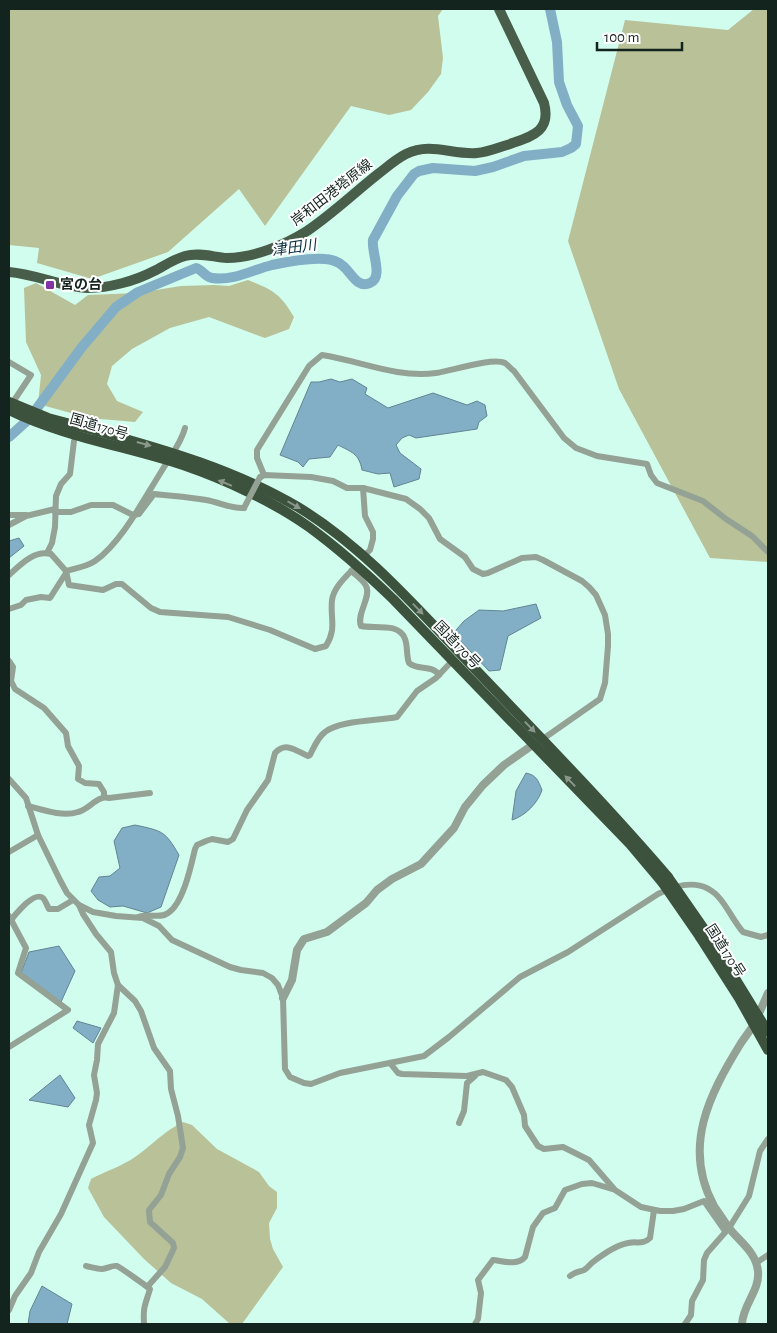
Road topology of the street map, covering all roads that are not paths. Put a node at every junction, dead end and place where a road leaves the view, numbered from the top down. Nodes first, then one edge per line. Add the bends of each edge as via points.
1 (499, 9) edge
2 (9, 272) edge
3 (9, 362) edge
4 (9, 402) edge
5 (9, 409) edge
6 (184, 428) dead end
7 (95, 435) junction
8 (74, 441) dead end
9 (170, 456) junction
10 (262, 476) junction
11 (362, 488) junction
12 (55, 511) junction
13 (9, 515) edge
14 (29, 515) junction
15 (134, 515) junction
16 (9, 525) edge
17 (47, 552) junction
18 (768, 552) edge
19 (364, 556) junction
20 (354, 568) junction
21 (66, 572) junction
22 (9, 574) edge
23 (9, 609) edge
24 (453, 660) junction
25 (9, 661) edge
26 (439, 675) junction
27 (539, 742) junction
28 (10, 782) edge
29 (150, 793) dead end
30 (104, 797) junction
31 (28, 806) junction
32 (38, 835) junction
33 (9, 852) edge
34 (73, 900) junction
35 (79, 905) junction
36 (10, 918) edge
37 (138, 918) junction
38 (768, 935) edge
39 (705, 936) junction
40 (118, 985) junction
41 (768, 993) edge
42 (283, 998) junction
43 (758, 1014) junction
44 (754, 1025) junction
45 (768, 1032) edge
46 (9, 1047) edge
47 (768, 1050) edge
48 (390, 1064) junction
49 (475, 1076) junction
50 (459, 1123) dead end
51 (768, 1139) edge
52 (615, 1190) junction
53 (654, 1210) junction
54 (727, 1229) junction
55 (768, 1255) edge
56 (756, 1263) junction
57 (86, 1266) dead end
58 (570, 1276) dead end
59 (148, 1286) junction
60 (9, 1310) edge
61 (144, 1324) edge
62 (476, 1324) edge
63 (685, 1324) edge
64 (742, 1324) edge

1 - 2 main road, 岸和田港塔原線 via 544,103 545,121 536,133 480,153 432,148 413,151 390,164 297,238 249,255 229,258 198,254 184,256 144,275 98,288
3 - 5 street via 31,375
4 - 7 highway, 国道170号, bridge
5 - 7 highway, 国道170号 via 45,425
6 - 9 street via 180,442
7 - 9 highway, 国道170号
8 - 12 street via 70,474 56,496
9 - 15 street
9 -> 19 highway, 国道170号 via 244,479 274,494 347,541
20 -> 9 highway, 国道170号 via 308,526 259,498 185,466
10 - 11 street via 303,476 333,481 347,488
10 - 15 street, bridge via 244,508 190,497 154,494 139,514
10 - 18 street via 257,450 309,366 322,355 383,371 410,374 500,362 514,371 564,438 576,448 597,456 647,464 657,483 703,501 752,536
11 - 19 street via 365,516 373,532 370,550
11 - 27 street via 406,499 429,518 440,539 483,574 522,558 536,558 582,581 596,595 605,615 608,634 605,683 600,699
12 - 14 street
12 - 15 street via 71,512 91,505 113,505
12 - 17 street via 54,534
13 - 14 street
14 - 16 street
15 - 21 street via 98,559
17 - 21 street
17 - 22 street via 25,560
19 -> 27 highway, 国道170号
20 - 21 street via 337,587 332,599 331,637 326,646 315,649 228,617 160,612 122,584 104,590 69,585
20 - 24 highway, 国道170号 via 393,599
20 - 26 street via 368,590 360,626 400,632 406,641 409,663 433,669
21 - 23 street via 50,598 26,600
24 - 26 street
24 - 27 highway, 国道170号
25 - 30 street via 13,667 11,681 15,689 44,708 66,733 68,746 79,766 78,779 99,784
26 - 37 street via 417,691 398,717 330,728 320,736 308,756 296,748 278,750 268,780 247,810 233,839 228,842 212,839 197,845 186,883 172,910 161,916
27 - 39 highway, 国道170号, bridge via 565,762 633,836
27 - 42 street via 504,765 483,785 454,828 421,864 392,879 327,932 304,939 297,950 292,980
28 - 31 street via 22,792
29 - 30 street
30 - 31 street via 72,813 48,812
31 - 32 street
32 - 33 street
32 - 34 street
34 - 35 street
34 - 36 street via 53,910 44,899 36,897
35 - 37 street via 93,912
35 - 40 street via 111,952
36 - 46 street via 26,948 18,973 68,1010
37 - 42 street via 159,926 172,940 230,967 267,974 278,985
38 - 48 street via 761,937 743,932 722,901 708,888 689,884 670,888 568,952 520,977 424,1056
39 - 43 highway, 国道170号
39 - 44 highway, 国道170号
40 - 59 street via 135,1001 154,1048 170,1071 183,1148 149,1210 150,1222 173,1243 174,1248 165,1267
40 - 60 street via 114,1013 98,1044 94,1075 96,1100 89,1125 94,1143 31,1273
41 - 43 street
42 - 48 street via 285,1069 290,1077 311,1084 340,1074
43 - 44 street
43 - 45 highway, 国道170号
44 - 47 highway, 国道170号
44 - 54 street via 741,1042 712,1096 700,1135 702,1178
48 - 49 street via 402,1074
49 - 50 street via 468,1083
49 - 52 street via 483,1072 506,1080 524,1115 525,1126 538,1146 544,1149 564,1146 589,1160
51 - 54 street via 760,1152 749,1196
52 - 53 street
52 - 62 street via 592,1183 565,1190 555,1208 543,1213 533,1227 522,1260 493,1260 478,1280 481,1294
53 - 54 street via 673,1211 704,1201
53 - 58 street via 648,1241 623,1244
54 - 56 street via 753,1254
54 - 63 street via 707,1253 703,1280
55 - 56 street
56 - 64 street via 759,1280
57 - 59 street via 104,1270 120,1267
59 - 61 street

